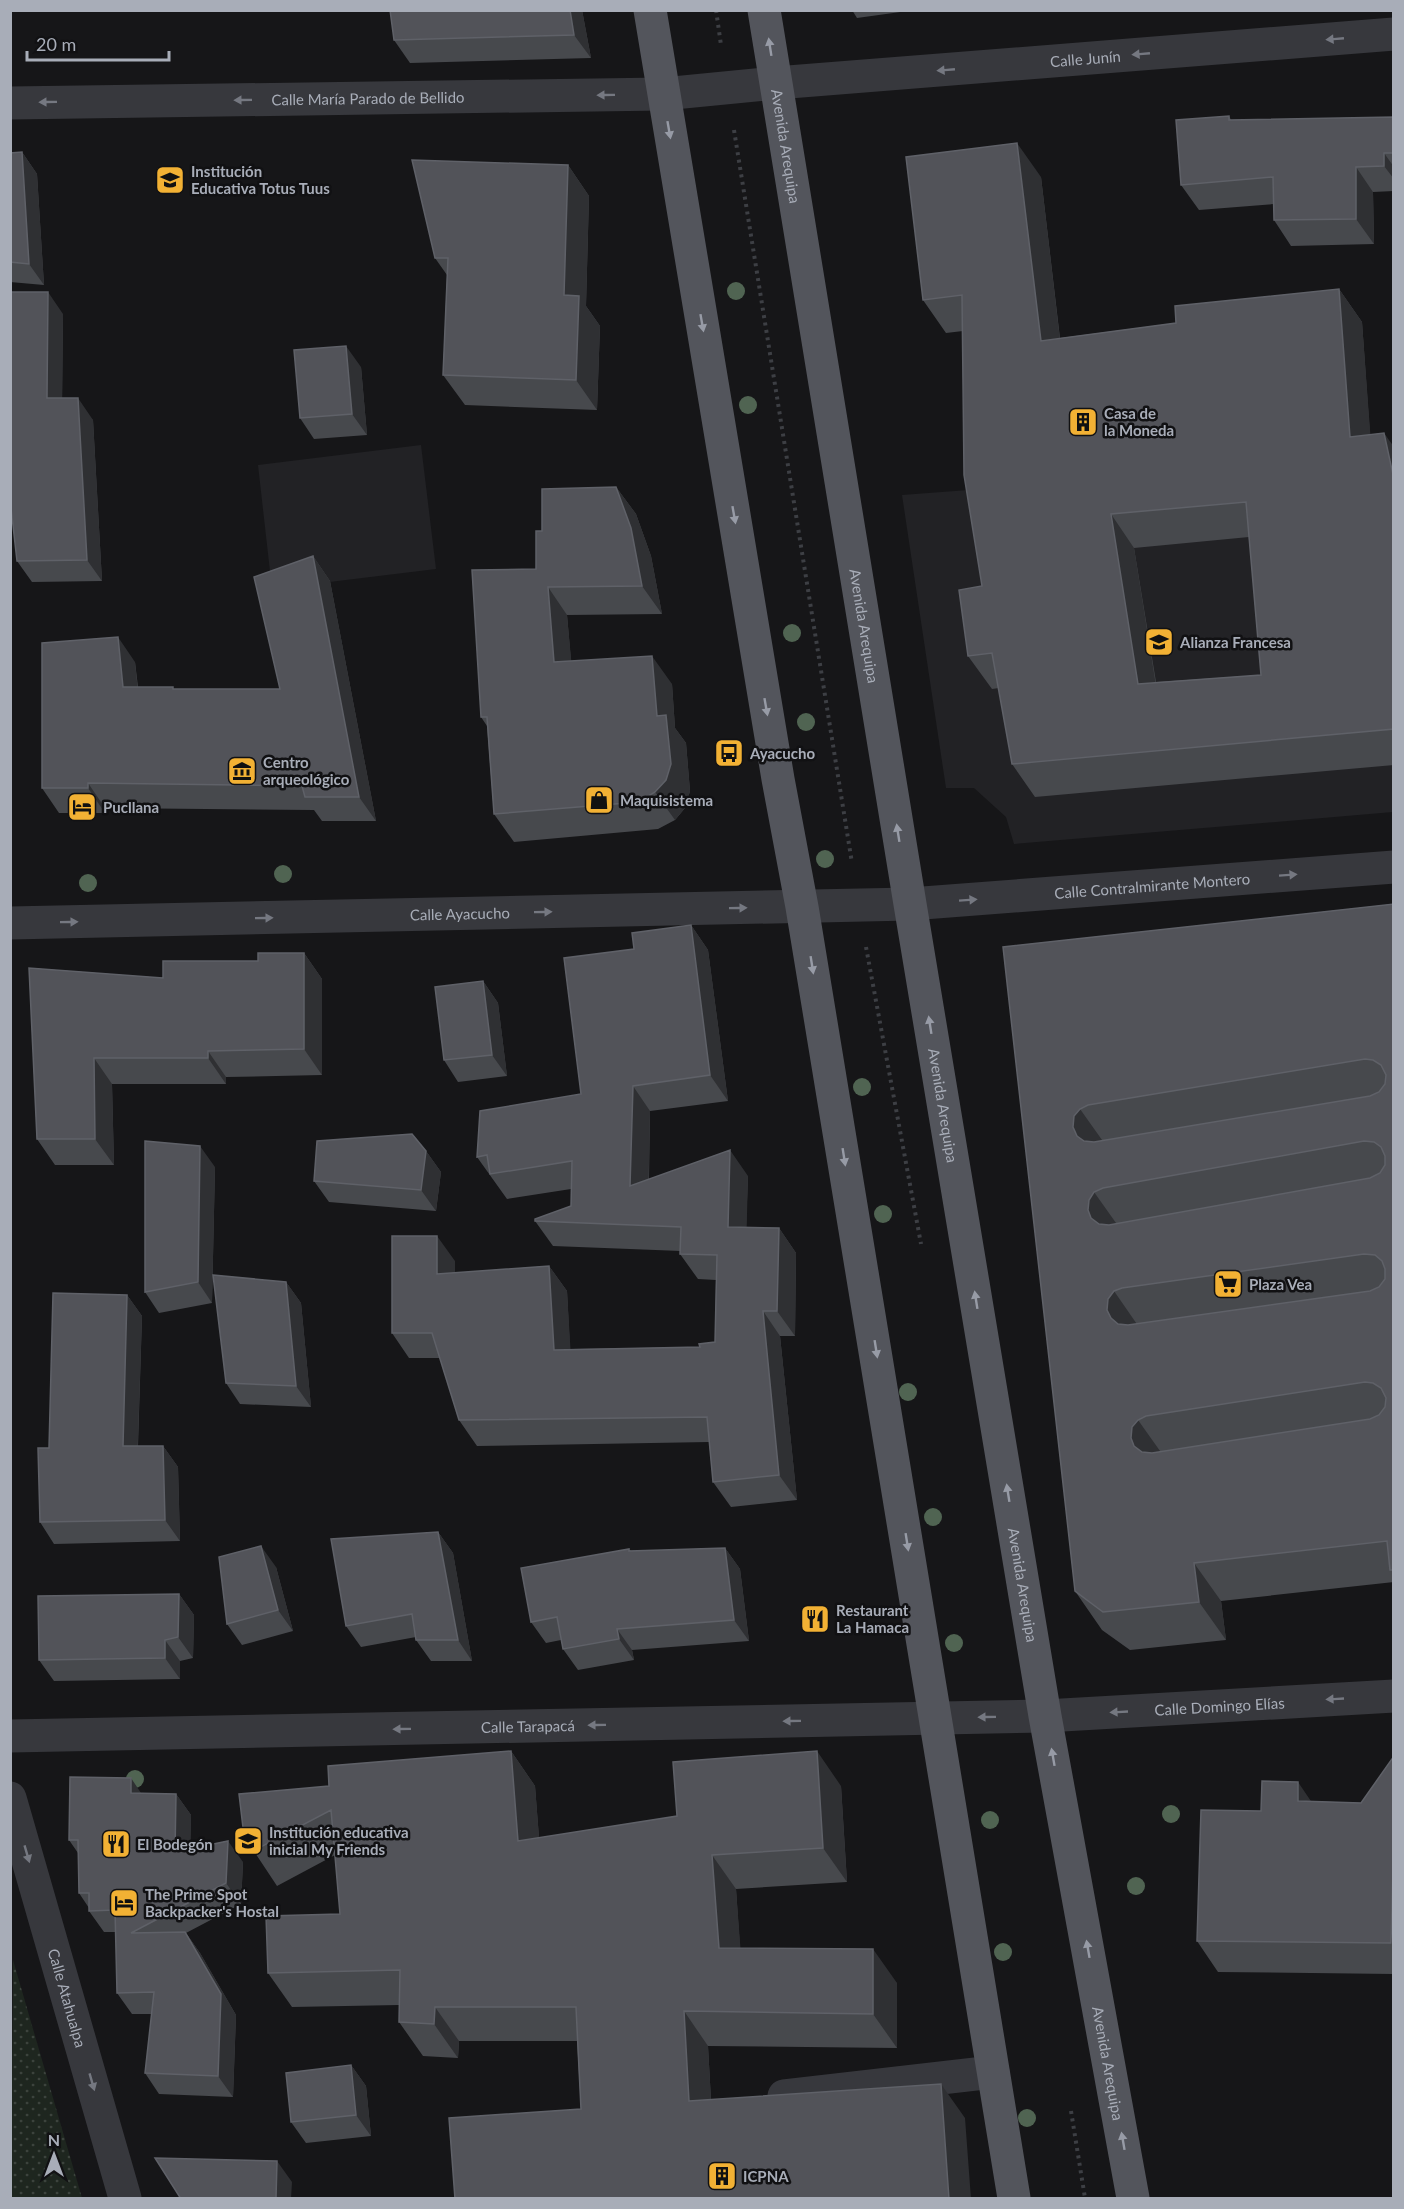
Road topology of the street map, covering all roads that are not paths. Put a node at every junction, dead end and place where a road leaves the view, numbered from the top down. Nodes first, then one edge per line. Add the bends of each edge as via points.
1 (650, 10) edge
2 (764, 10) edge
3 (1394, 34) edge
4 (776, 83) junction
5 (727, 88) joint
6 (663, 94) junction
7 (10, 103) edge
8 (1394, 867) edge
9 (910, 904) junction
10 (802, 907) junction
11 (10, 923) edge
12 (1394, 1696) edge
13 (1045, 1716) junction
14 (936, 1718) junction
15 (10, 1736) edge
16 (10, 1798) edge
17 (993, 2072) junction
18 (784, 2096) edge
19 (125, 2199) edge
20 (1014, 2199) edge
21 (1133, 2199) edge

1 - 6 main road
4 -> 2 main road, Avenida Arequipa
3 -> 4 street, Calle Junín
4 - 5 street, Calle Junín
9 -> 4 main road, Avenida Arequipa
5 - 6 street, Calle María Parado de Bellido
6 -> 7 street, Calle María Parado de Bellido
6 -> 10 main road
9 -> 8 street, Calle Contralmirante Montero
9 - 10 street, Calle Ayacucho
13 -> 9 main road, Avenida Arequipa
11 -> 10 street, Calle Ayacucho
10 -> 14 main road
12 -> 13 street, Calle Domingo Elías
13 -> 14 street, Calle Tarapacá
21 -> 13 main road, Avenida Arequipa
14 -> 15 street, Calle Tarapacá
14 - 17 main road
16 -> 19 street, Calle Atahualpa
17 - 18 street
17 - 20 main road

